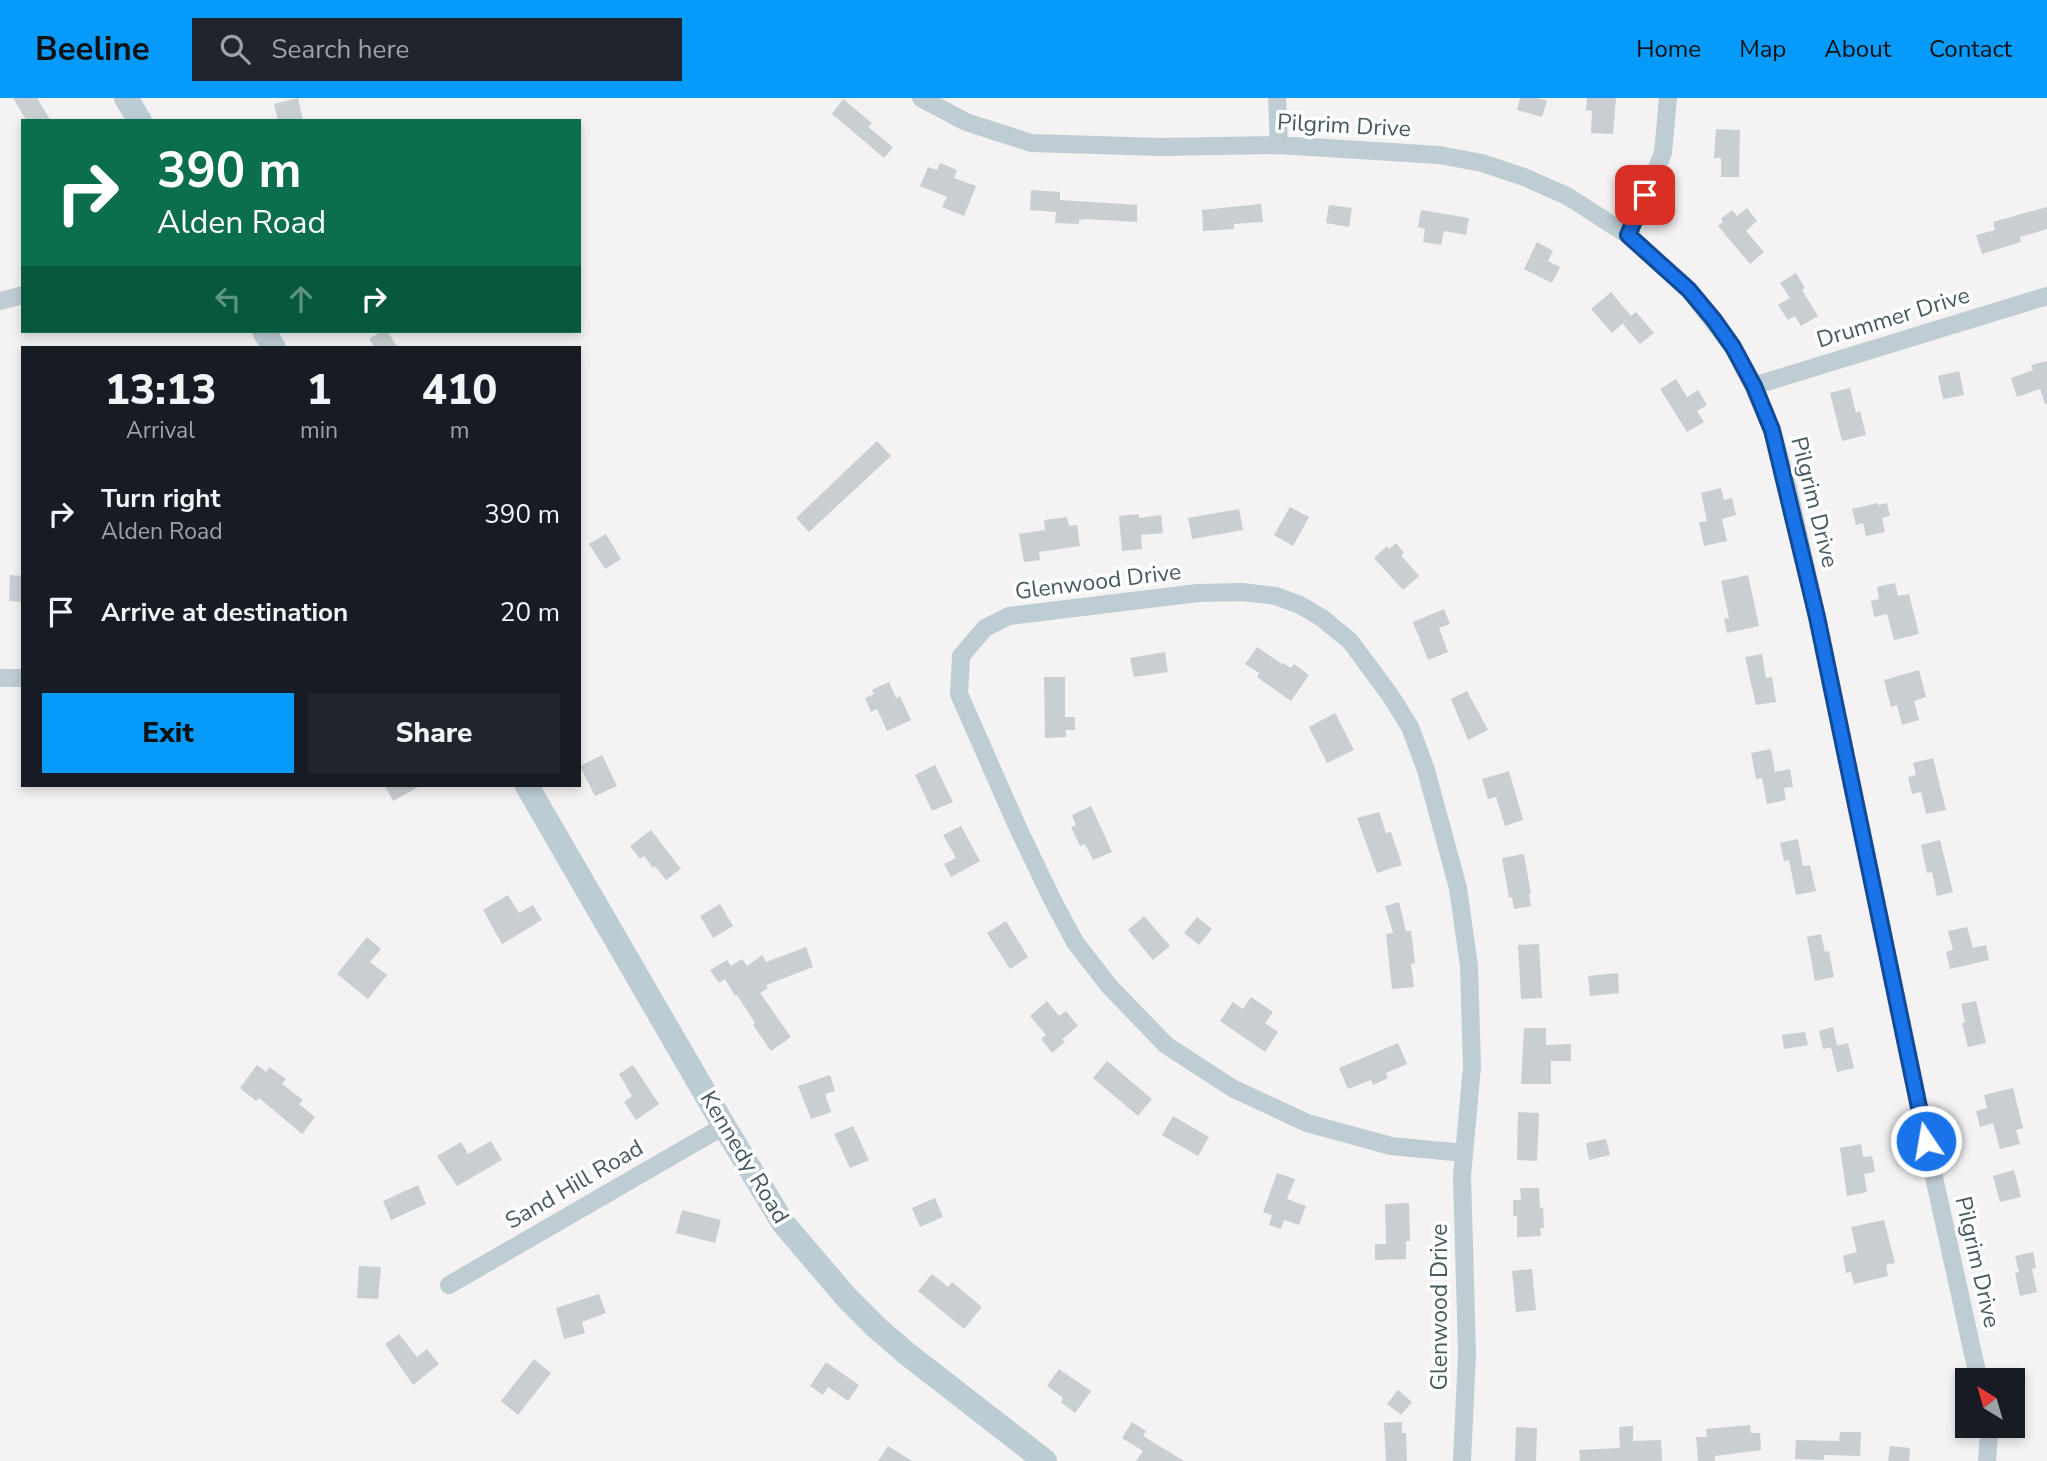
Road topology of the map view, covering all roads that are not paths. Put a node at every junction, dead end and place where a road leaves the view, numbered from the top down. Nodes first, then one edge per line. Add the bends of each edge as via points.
1 (126, 98) edge
2 (921, 98) edge
3 (1277, 98) edge
4 (1668, 98) edge
5 (139, 119) edge
6 (1279, 145) junction
7 (1628, 235) junction
8 (21, 296) edge
9 (2047, 296) edge
10 (0, 301) edge
11 (1754, 386) junction
12 (0, 678) edge
13 (21, 678) edge
14 (528, 787) edge
15 (724, 1126) junction
16 (1464, 1153) junction
17 (449, 1285) dead end
18 (1976, 1368) edge
19 (1989, 1438) edge
20 (1045, 1461) edge
21 (1462, 1461) edge
22 (1987, 1461) edge

1 - 5 street
2 - 6 street, Pilgrim Drive via 966,121 1031,143
3 - 6 street
4 - 7 street via 1663,153
6 - 7 street, Pilgrim Drive via 1439,155 1482,163 1567,196
7 - 11 street, Pilgrim Drive via 1689,290 1733,347
8 - 10 street
9 - 11 street, Drummer Drive
11 - 18 street, Pilgrim Drive via 1772,430 1796,527
12 - 13 street
14 - 15 street, Kennedy Road
15 - 17 street, Sand Hill Road
15 - 20 street, Kennedy Road via 783,1223 847,1298 906,1353
16 - 16 street, Glenwood Drive via 1472,1068 1469,966 1458,888 1410,727 1350,641 1300,605 1276,596 1242,592 1198,593 1009,616 985,628 961,656 959,694 1052,899 1075,942 1109,986 1166,1045 1232,1088 1307,1123 1391,1146
16 - 21 street, Glenwood Drive via 1467,1353
19 - 22 street

